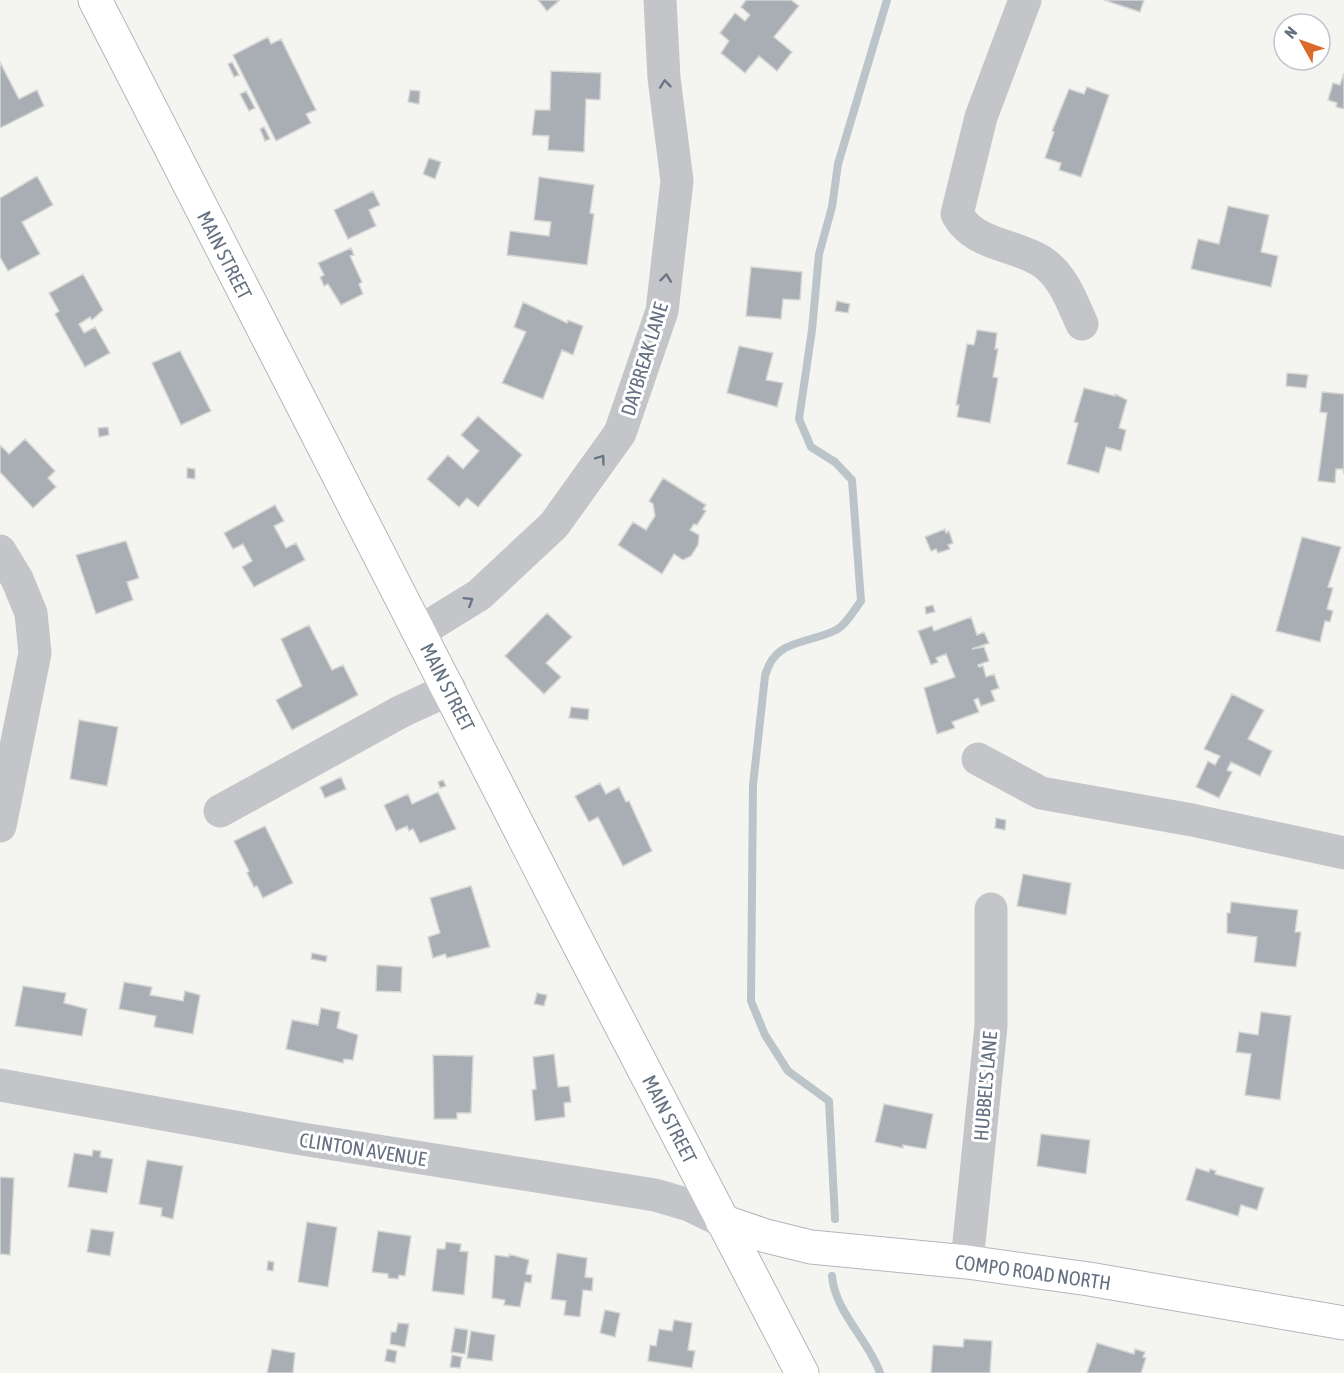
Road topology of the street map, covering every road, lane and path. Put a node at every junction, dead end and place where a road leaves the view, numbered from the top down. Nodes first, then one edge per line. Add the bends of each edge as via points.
1 (95, 0) edge
2 (660, 0) edge
3 (1025, 0) edge
4 (1082, 324) dead end
5 (0, 551) edge
6 (419, 632) junction
7 (450, 690) junction
8 (978, 759) dead end
9 (220, 811) dead end
10 (0, 826) edge
11 (1344, 853) edge
12 (991, 909) dead end
13 (0, 1085) edge
14 (723, 1221) junction
15 (967, 1262) junction
16 (1344, 1323) edge
17 (802, 1373) edge

1 - 6 main road, MAIN STREET
6 -> 2 street, DAYBREAK LANE via 479,594 554,525 620,433 662,311 677,181 664,78
3 - 4 street via 981,117 957,214 963,225 981,236 1042,261 1060,278
5 - 10 street via 31,613 35,653
6 - 7 main road, MAIN STREET
7 - 9 street via 402,711
7 - 14 main road, MAIN STREET
8 - 11 street via 1041,793
12 - 15 street, HUBBEL'S LANE via 991,1026
13 - 14 street, CLINTON AVENUE via 307,1140 655,1195
14 - 15 main road, COMPO ROAD NORTH via 811,1247
14 - 17 main road, MAIN STREET
15 - 16 main road, COMPO ROAD NORTH

